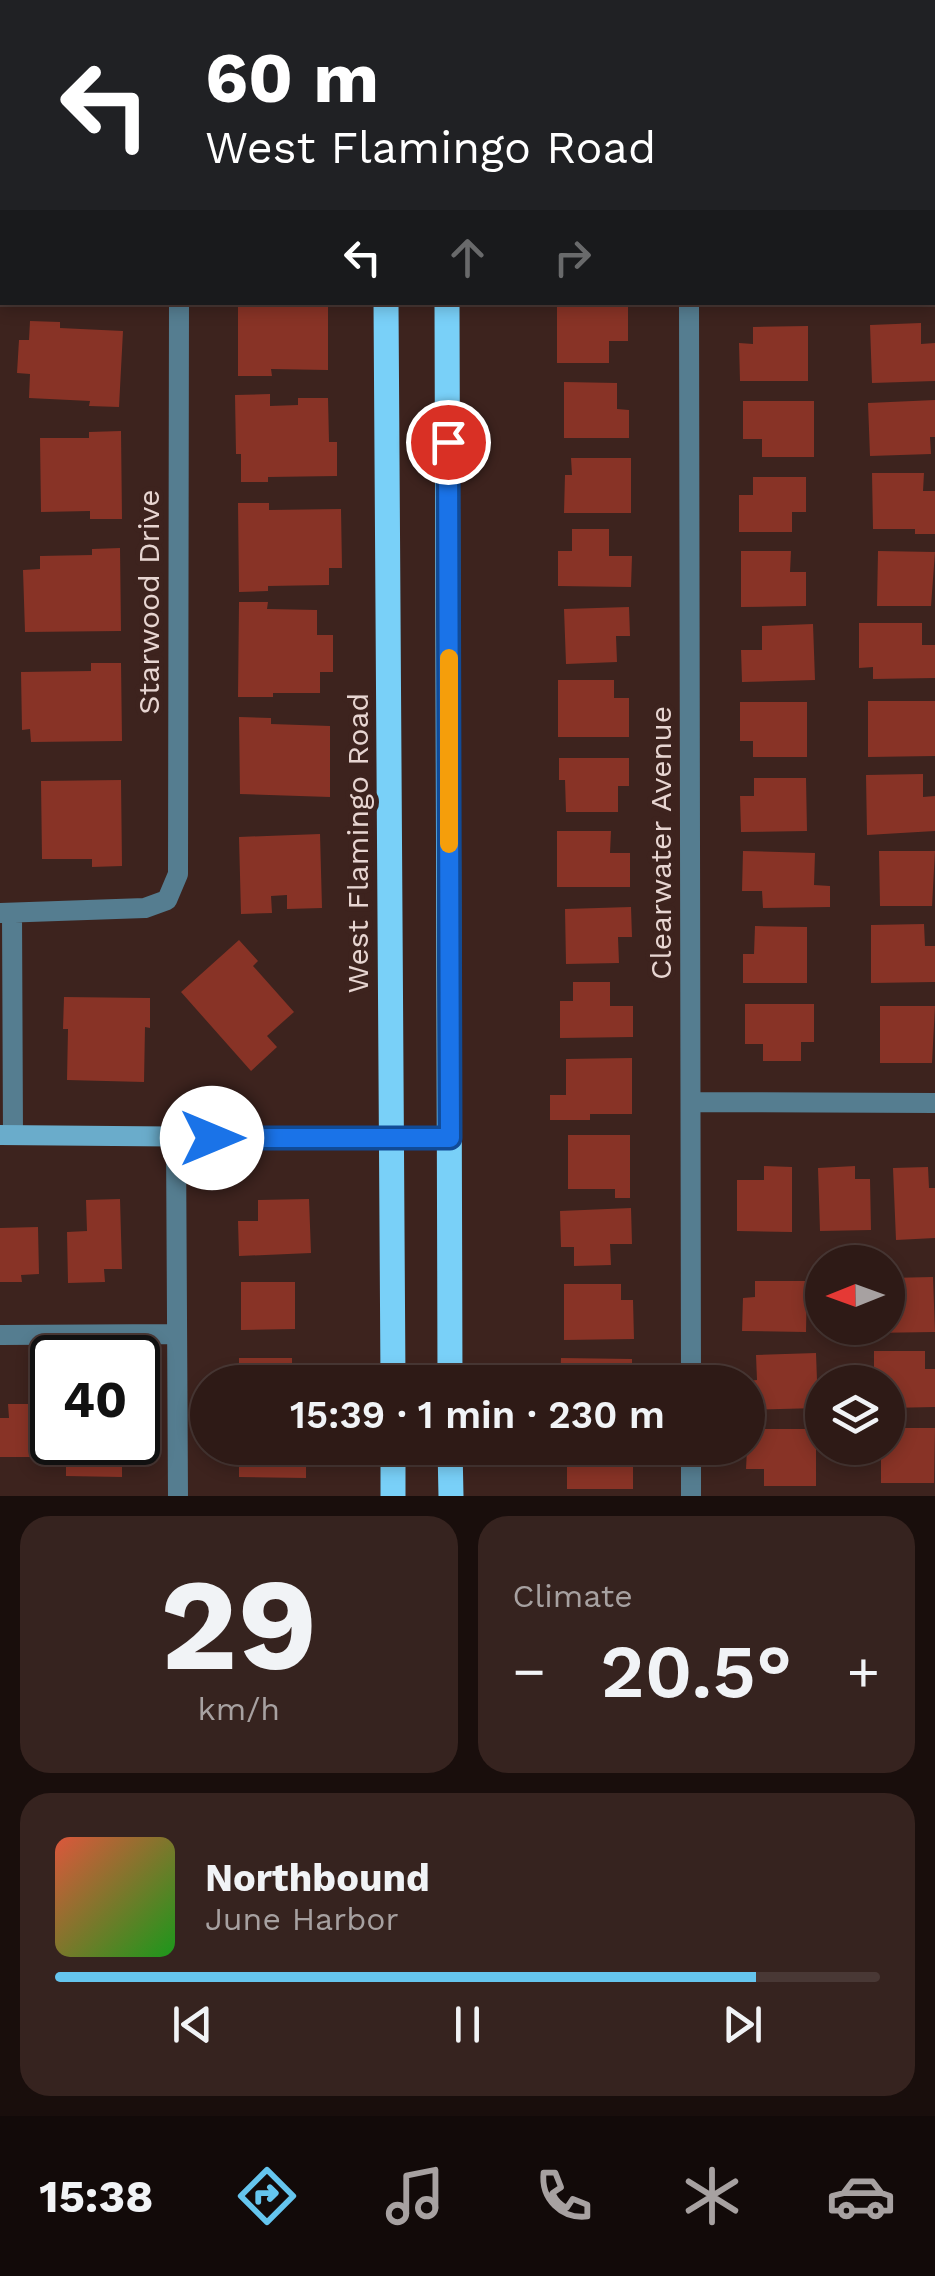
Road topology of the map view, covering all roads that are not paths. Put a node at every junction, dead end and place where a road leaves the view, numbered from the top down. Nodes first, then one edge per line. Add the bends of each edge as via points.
1 (179, 305) edge
2 (386, 305) edge
3 (447, 305) edge
4 (688, 305) edge
5 (6, 913) edge
6 (692, 1102) junction
7 (935, 1103) edge
8 (6, 1135) edge
9 (176, 1138) junction
10 (450, 1138) junction
11 (393, 1139) junction
12 (177, 1334) junction
13 (0, 1336) edge
14 (393, 1365) edge
15 (450, 1365) edge
16 (691, 1365) edge
17 (393, 1465) edge
18 (450, 1465) edge
19 (691, 1465) edge
20 (178, 1496) edge
21 (394, 1496) edge
22 (450, 1496) edge
23 (691, 1496) edge

1 - 5 street, Starwood Drive via 178,874 167,900 145,908
2 - 11 main road, West Flamingo Road
3 - 10 main road
4 - 6 street, Clearwater Avenue
5 - 8 street
6 - 7 street
6 - 16 street, Clearwater Avenue
8 - 9 street
9 - 11 street
9 - 12 street
10 - 11 street
10 - 15 main road
11 - 14 main road, West Flamingo Road
12 - 13 street
12 - 20 street
17 - 21 main road
18 - 22 main road
19 - 23 street

